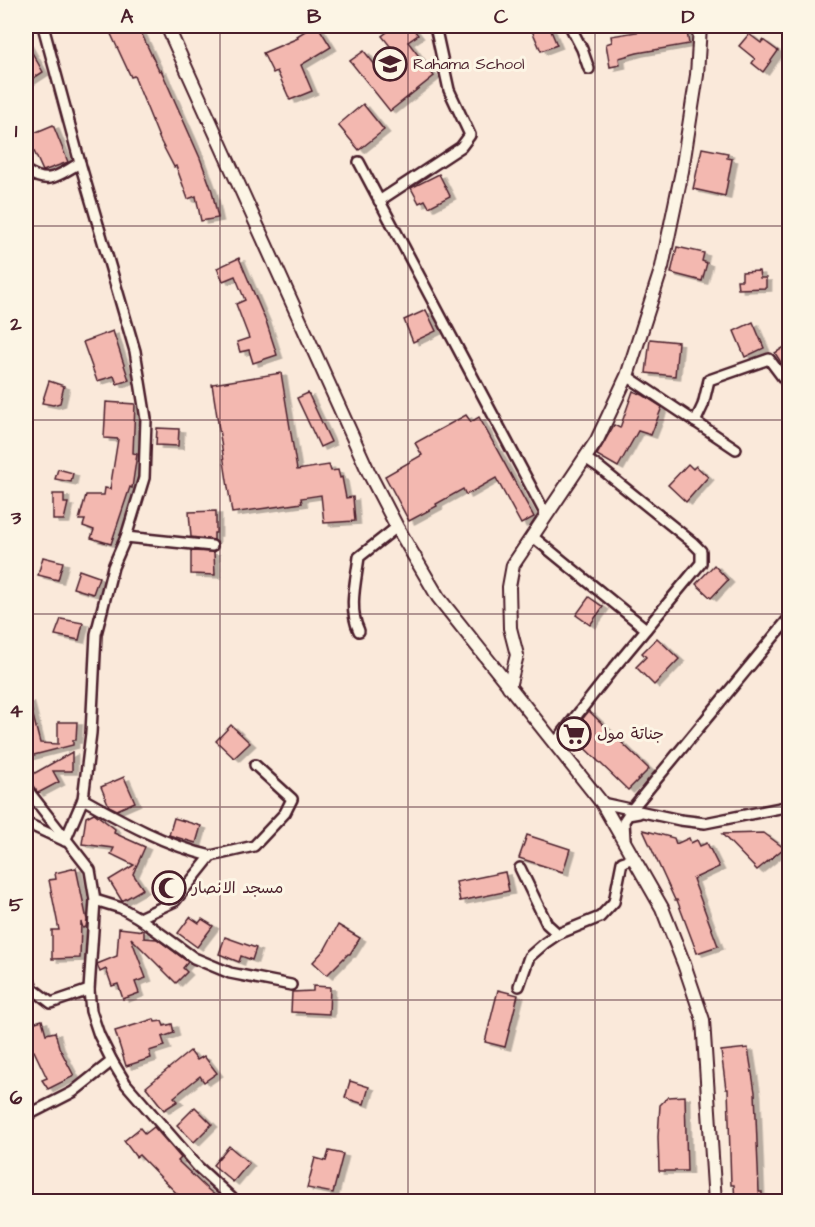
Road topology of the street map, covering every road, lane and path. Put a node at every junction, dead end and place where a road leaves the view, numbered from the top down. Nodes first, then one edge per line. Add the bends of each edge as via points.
1 (43, 26) edge
2 (167, 26) edge
3 (435, 26) edge
4 (570, 26) edge
5 (700, 26) edge
6 (589, 69) dead end
7 (359, 162) dead end
8 (80, 163) junction
9 (26, 171) edge
10 (379, 201) junction
11 (627, 376) junction
12 (789, 387) edge
13 (695, 422) junction
14 (736, 449) dead end
15 (585, 458) junction
16 (546, 515) junction
17 (397, 527) junction
18 (532, 536) junction
19 (126, 537) junction
20 (212, 546) dead end
21 (789, 617) edge
22 (645, 628) junction
23 (359, 631) dead end
24 (509, 687) junction
25 (555, 742) junction
26 (255, 765) dead end
27 (26, 788) edge
28 (83, 799) junction
29 (602, 803) junction
30 (789, 806) edge
31 (632, 809) junction
32 (645, 812) junction
33 (26, 823) edge
34 (65, 841) junction
35 (626, 845) junction
36 (211, 856) junction
37 (634, 858) junction
38 (520, 868) dead end
39 (95, 900) junction
40 (138, 918) junction
41 (558, 934) junction
42 (26, 974) edge
43 (291, 985) dead end
44 (519, 986) dead end
45 (88, 990) junction
46 (112, 1061) junction
47 (26, 1116) edge
48 (236, 1202) edge
49 (715, 1202) edge

1 - 8 street
2 - 17 street
3 - 10 street via 449,90 470,135 461,147
4 - 6 street
5 - 11 street via 697,75 682,171 662,267
7 - 10 street
8 - 9 street via 54,178 38,179
8 - 19 street via 135,351 146,419 144,478
10 - 16 street
11 - 13 street
11 - 15 street
12 - 13 street via 769,359 708,380
13 - 14 street
15 - 16 street
15 - 22 street via 701,551 701,563
16 - 18 street
17 - 23 street via 359,557 354,598 354,620
17 - 24 street via 438,597
18 - 22 street
18 - 24 street via 513,565 508,587 510,628 517,655
19 - 20 street
19 - 28 street via 113,567 96,634
21 - 31 street
22 - 25 street
24 - 25 street
25 - 29 street
26 - 36 street via 292,799 285,813 254,846
27 - 34 street
28 - 34 street
28 - 36 street via 182,849
29 - 31 street
29 - 35 street
30 - 32 street via 705,823
31 - 32 street
32 - 35 street via 628,815 624,821
33 - 34 street
34 - 39 street via 90,870
35 - 37 street
36 - 40 street via 176,901
37 - 41 street via 622,862 615,902 600,917
37 - 49 street via 662,908 703,1020
38 - 41 street via 547,924
39 - 40 street
39 - 45 street
40 - 43 street via 194,958 230,973
41 - 44 street via 529,957
42 - 45 street via 33,989 51,1003
45 - 46 street via 99,1035
46 - 47 street via 73,1092
46 - 48 street via 126,1084 198,1167

